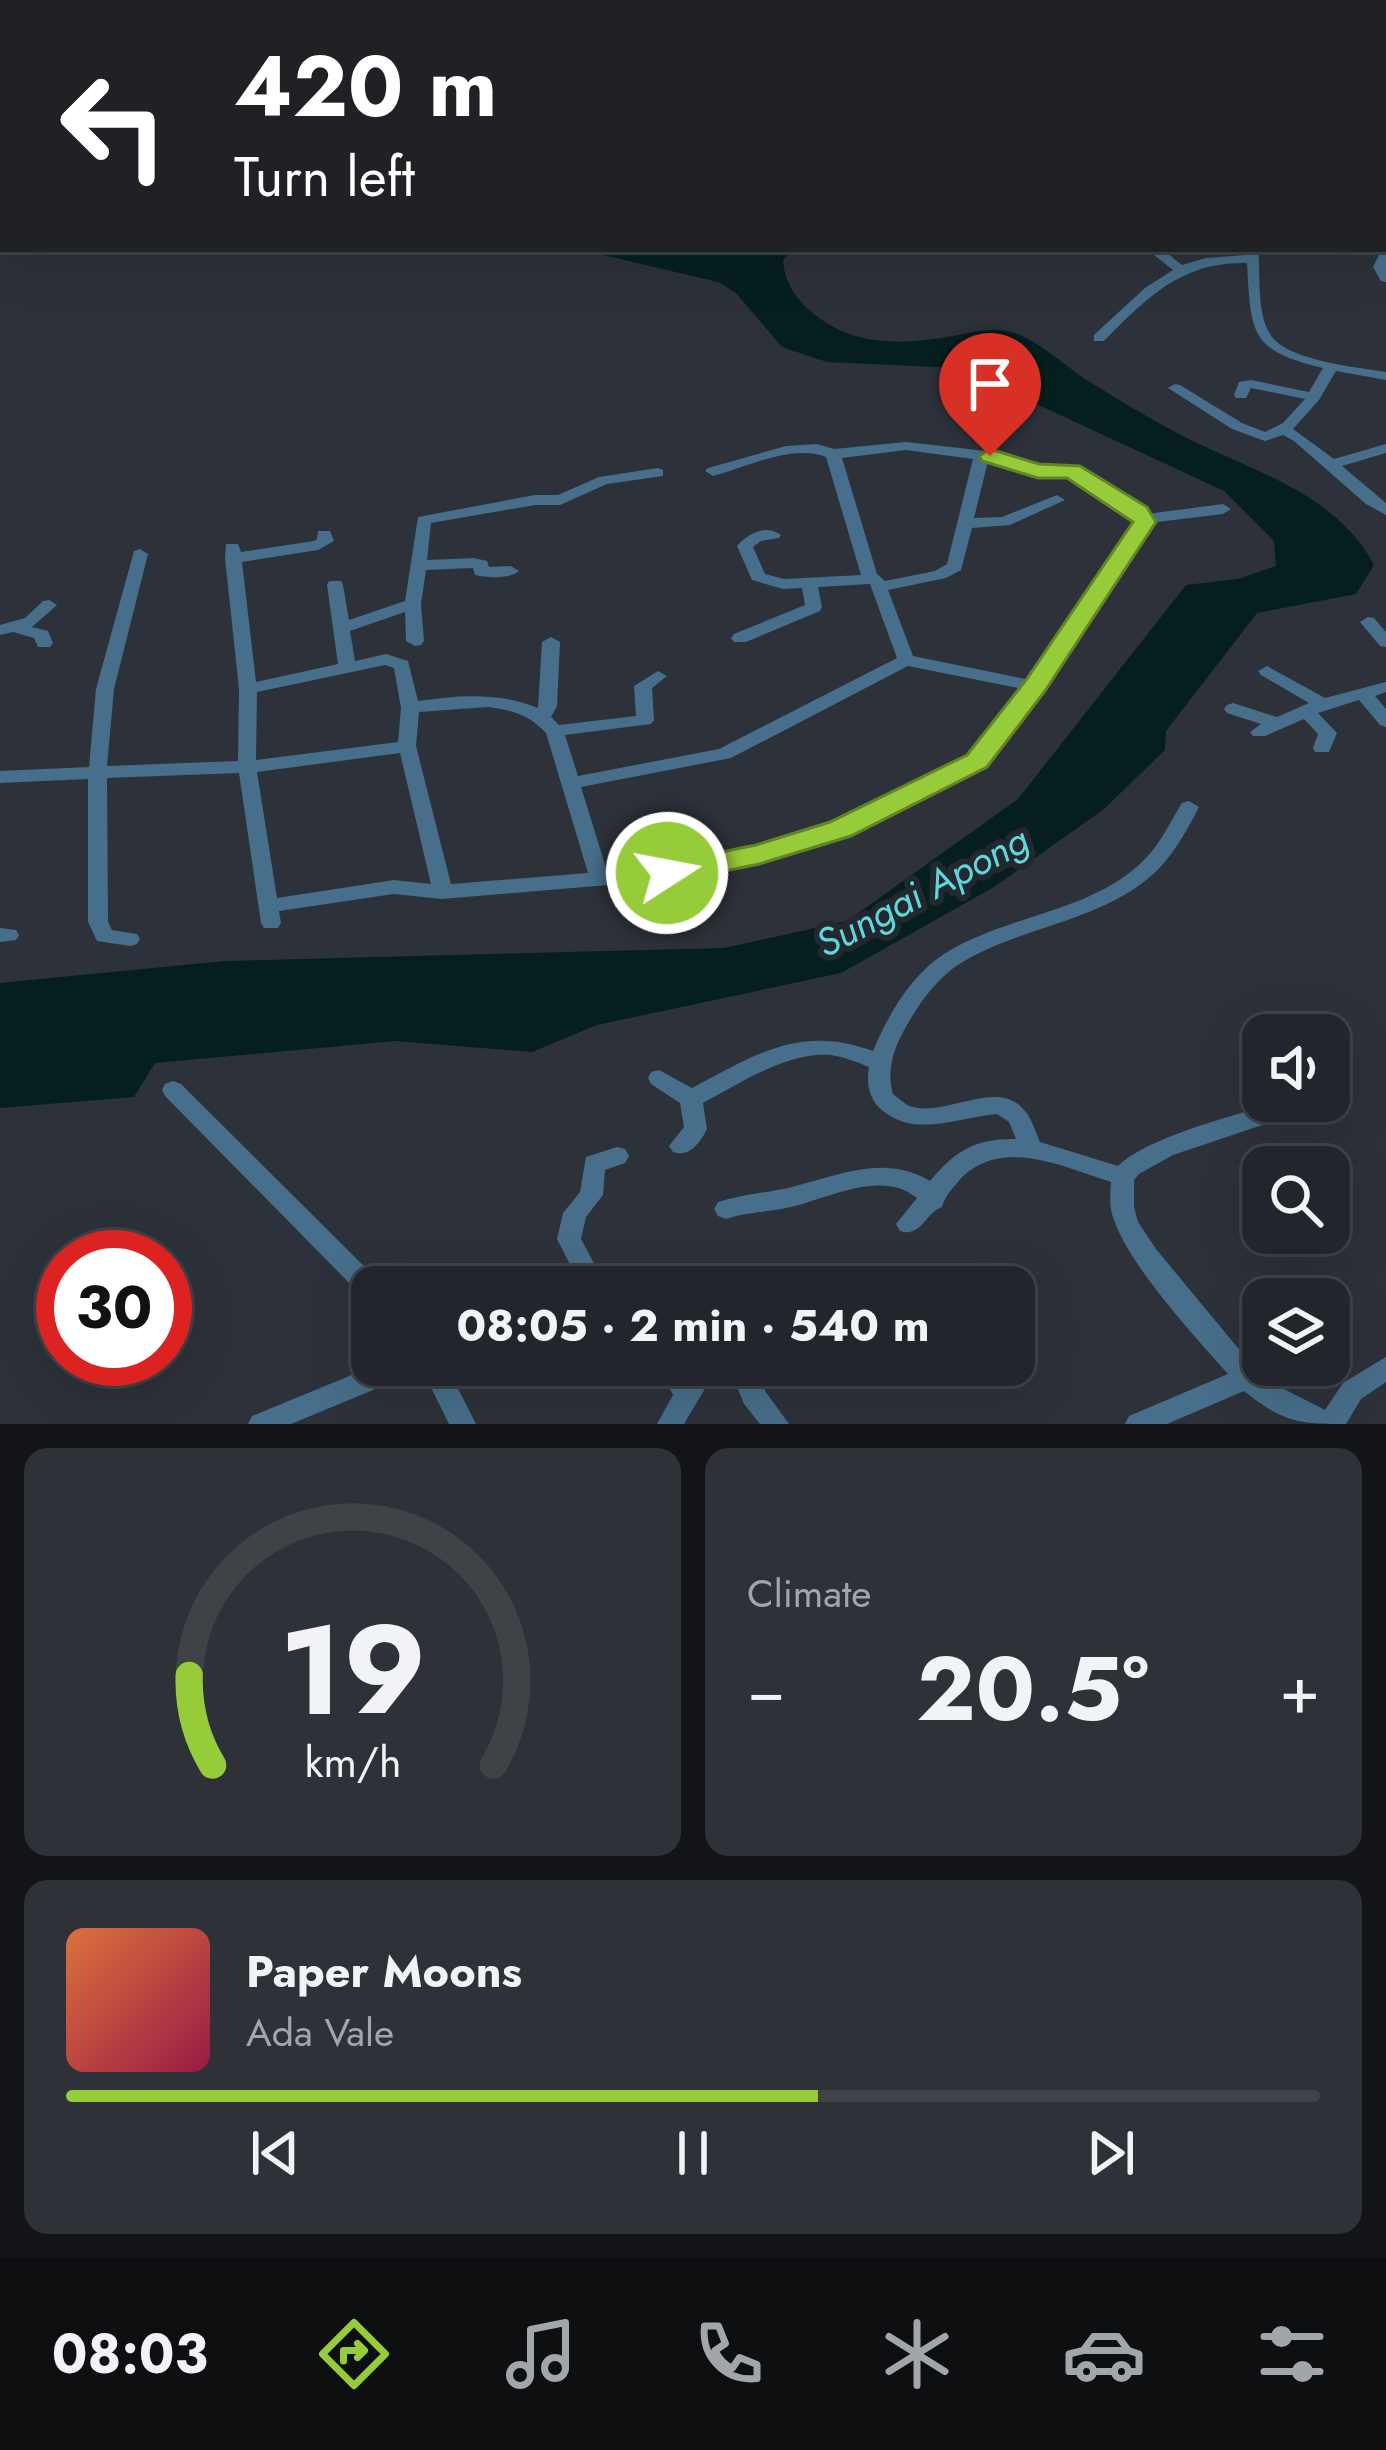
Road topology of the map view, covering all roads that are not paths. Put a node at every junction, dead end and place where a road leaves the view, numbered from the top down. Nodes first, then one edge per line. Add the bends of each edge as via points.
1 (1228, 0) edge
2 (1260, 0) edge
3 (1158, 252) edge
4 (1386, 252) edge
5 (1252, 254) edge
6 (1179, 269) junction
7 (1386, 278) edge
8 (1100, 338) dead end
9 (1332, 365) junction
10 (1386, 376) edge
11 (1174, 388) dead end
12 (1241, 395) dead end
13 (1314, 397) junction
14 (1284, 430) junction
15 (1386, 448) edge
16 (833, 454) junction
17 (981, 457) junction
18 (1333, 464) junction
19 (713, 471) dead end
20 (658, 473) dead end
21 (1057, 500) dead end
22 (1223, 509) dead end
23 (1386, 510) edge
24 (1144, 519) junction
25 (967, 523) junction
26 (324, 534) dead end
27 (773, 535) dead end
28 (140, 554) dead end
29 (417, 566) junction
30 (511, 571) dead end
31 (876, 582) junction
32 (809, 583) junction
33 (335, 585) dead end
34 (412, 604) junction
35 (49, 605) dead end
36 (1368, 622) dead end
37 (344, 628) junction
38 (9, 629) edge
39 (740, 638) dead end
40 (415, 640) dead end
41 (551, 642) dead end
42 (1386, 642) edge
43 (44, 643) dead end
44 (906, 660) junction
45 (347, 667) junction
46 (1267, 671) dead end
47 (658, 676) dead end
48 (1035, 686) junction
49 (1386, 687) edge
50 (248, 689) junction
51 (1363, 692) junction
52 (1314, 707) junction
53 (410, 708) junction
54 (1233, 710) dead end
55 (1386, 721) edge
56 (548, 724) junction
57 (1279, 724) junction
58 (1259, 732) dead end
59 (407, 746) junction
60 (1322, 748) dead end
61 (247, 766) junction
62 (101, 772) junction
63 (0, 777) edge
64 (572, 783) junction
65 (1189, 807) dead end
66 (599, 878) junction
67 (442, 892) junction
68 (130, 939) dead end
69 (878, 1061) junction
70 (659, 1078) dead end
71 (173, 1090) dead end
72 (691, 1099) junction
73 (1245, 1122) edge
74 (681, 1146) dead end
75 (1032, 1151) junction
76 (617, 1156) dead end
77 (1124, 1177) junction
78 (934, 1199) junction
79 (726, 1209) dead end
80 (908, 1224) dead end
81 (585, 1266) edge
82 (351, 1269) edge
83 (1386, 1369) edge
84 (1242, 1372) edge
85 (1242, 1380) edge
86 (363, 1386) edge
87 (444, 1386) edge
88 (682, 1386) edge
89 (693, 1386) edge
90 (750, 1386) edge
91 (1259, 1386) edge
92 (687, 1396) junction
93 (302, 1416) edge
94 (261, 1424) edge
95 (463, 1424) edge
96 (670, 1424) edge
97 (776, 1424) edge
98 (1138, 1424) edge
99 (1331, 1424) edge

1 - 2 street
3 - 6 street
4 - 7 street via 1379,267
5 - 6 street
5 - 9 street via 1263,336 1288,354
6 - 8 street
9 - 10 street
9 - 13 street
11 - 14 street via 1256,436
12 - 13 street via 1251,384
13 - 14 street
14 - 18 street
15 - 18 street
16 - 17 street via 906,446
16 - 19 street via 786,450
16 - 31 street
17 - 24 street via 1072,471
17 - 25 street
18 - 23 street
20 - 29 street via 604,480 560,500 424,520
21 - 25 street via 1004,522
22 - 24 street
24 - 48 street
25 - 31 street via 949,572
26 - 50 street via 319,545 232,552
27 - 32 street via 745,546 758,577
28 - 62 street via 104,691
29 - 30 street via 474,563 481,572
29 - 34 street
31 - 32 street
31 - 44 street
32 - 39 street via 814,607
33 - 37 street
34 - 37 street
34 - 40 street
35 - 38 street
36 - 42 street
37 - 45 street
38 - 43 street via 42,635
41 - 56 street
44 - 48 street
44 - 64 street via 724,754
45 - 50 street
45 - 53 street via 397,659
46 - 52 street
47 - 56 street via 643,686 645,720
48 - 66 street via 977,761 890,807 759,854
49 - 51 street
50 - 61 street
51 - 52 street
51 - 55 street
52 - 57 street
52 - 60 street via 1328,733
53 - 56 street via 480,702
53 - 59 street
54 - 57 street
56 - 64 street
57 - 58 street
59 - 61 street
59 - 67 street
61 - 62 street
61 - 67 street via 270,914 394,887
62 - 63 street
62 - 68 street via 98,922 104,936
64 - 66 street
65 - 69 street via 1165,854 1128,883 951,958 928,980
66 - 67 street
69 - 72 street via 818,1046
69 - 75 street via 879,1092 895,1111 923,1116 1001,1105 1018,1117
70 - 72 street
71 - 82 street
72 - 74 street via 696,1129
73 - 77 street via 1165,1149
75 - 77 street
75 - 78 street via 963,1160
76 - 81 street via 594,1164 592,1195 575,1213 569,1239
77 - 84 street via 1131,1230
78 - 79 street via 912,1180 881,1176
78 - 80 street
83 - 99 street via 1352,1391
85 - 98 street
86 - 93 street
87 - 95 street
88 - 92 street
89 - 92 street
90 - 97 street
91 - 99 street
92 - 96 street
93 - 94 street

